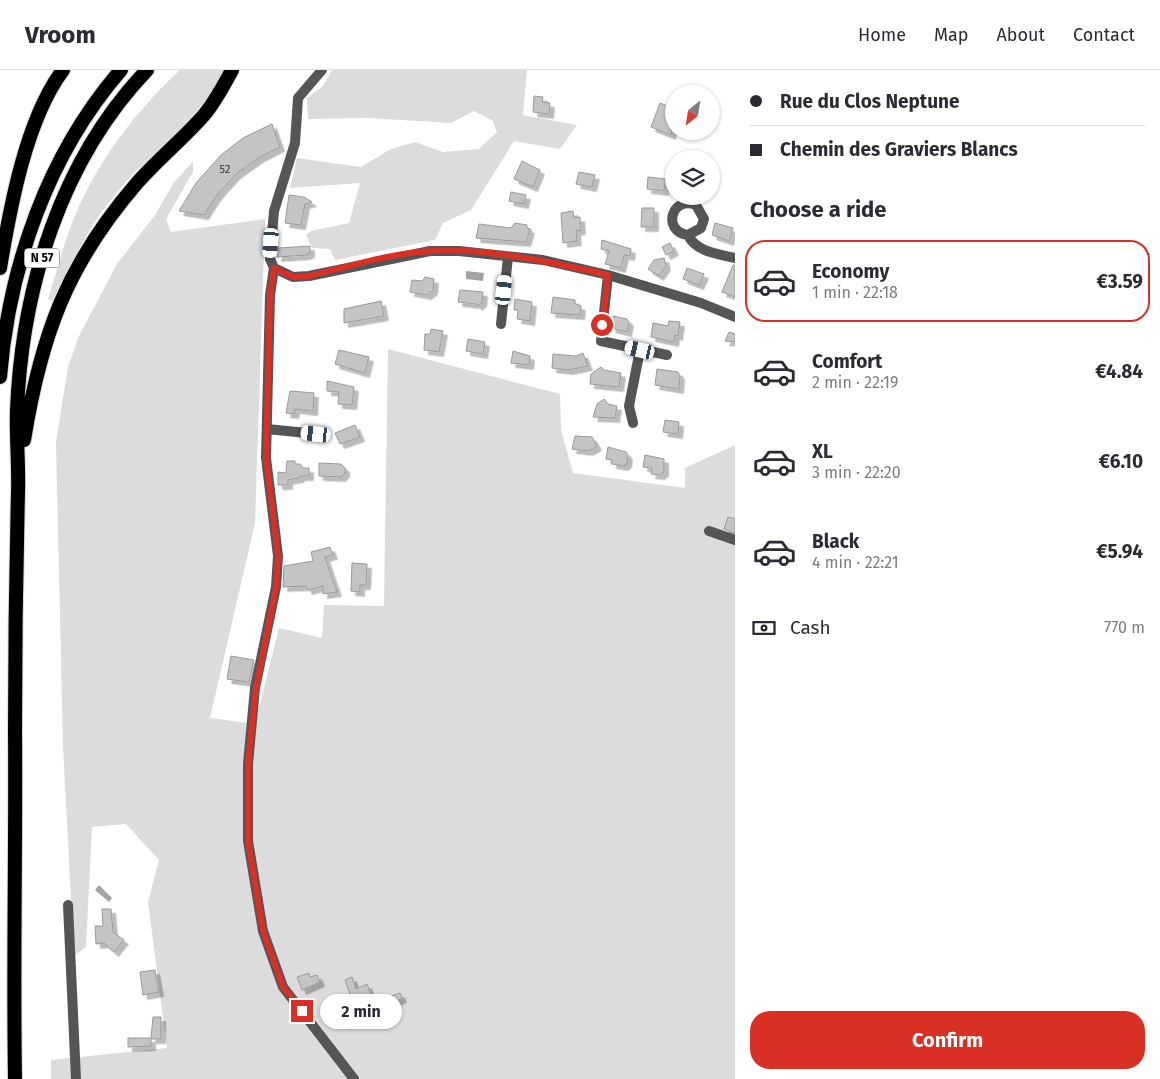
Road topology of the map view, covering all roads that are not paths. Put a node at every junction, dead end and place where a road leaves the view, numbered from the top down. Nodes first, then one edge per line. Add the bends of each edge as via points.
1 (63, 70) edge
2 (121, 70) edge
3 (147, 70) edge
4 (232, 70) edge
5 (322, 70) edge
6 (688, 235) dead end
7 (508, 257) junction
8 (735, 258) edge
9 (0, 268) edge
10 (274, 268) junction
11 (608, 275) junction
12 (735, 317) edge
13 (501, 324) dead end
14 (640, 350) junction
15 (667, 355) dead end
16 (0, 377) edge
17 (633, 423) dead end
18 (267, 429) junction
19 (316, 434) dead end
20 (19, 472) junction
21 (709, 531) dead end
22 (735, 540) edge
23 (68, 906) dead end
24 (15, 1079) edge
25 (76, 1079) edge
26 (354, 1079) edge

1 - 9 highway via 46,97 27,148
2 - 16 highway, N 57 via 80,126 57,167 34,221 12,295
3 - 20 highway, N 57 via 123,97 91,144 66,193 40,263 21,365 17,412
4 - 20 highway via 206,113 151,168 115,211 73,276 41,354
5 - 10 street via 298,98 295,143 274,211 270,259
6 - 8 street via 698,248
7 - 10 street via 459,250 430,251 293,277
7 - 11 street via 543,260
7 - 13 street
10 - 18 street via 270,295
11 - 12 street via 702,303
11 - 14 street via 601,341
14 - 15 street
14 - 17 street via 629,406
18 - 19 street
18 - 26 street via 267,482 278,556 276,587 256,688 248,764 248,841 263,931 283,987
20 - 24 highway, N 57 via 15,660
21 - 22 street
23 - 25 street

